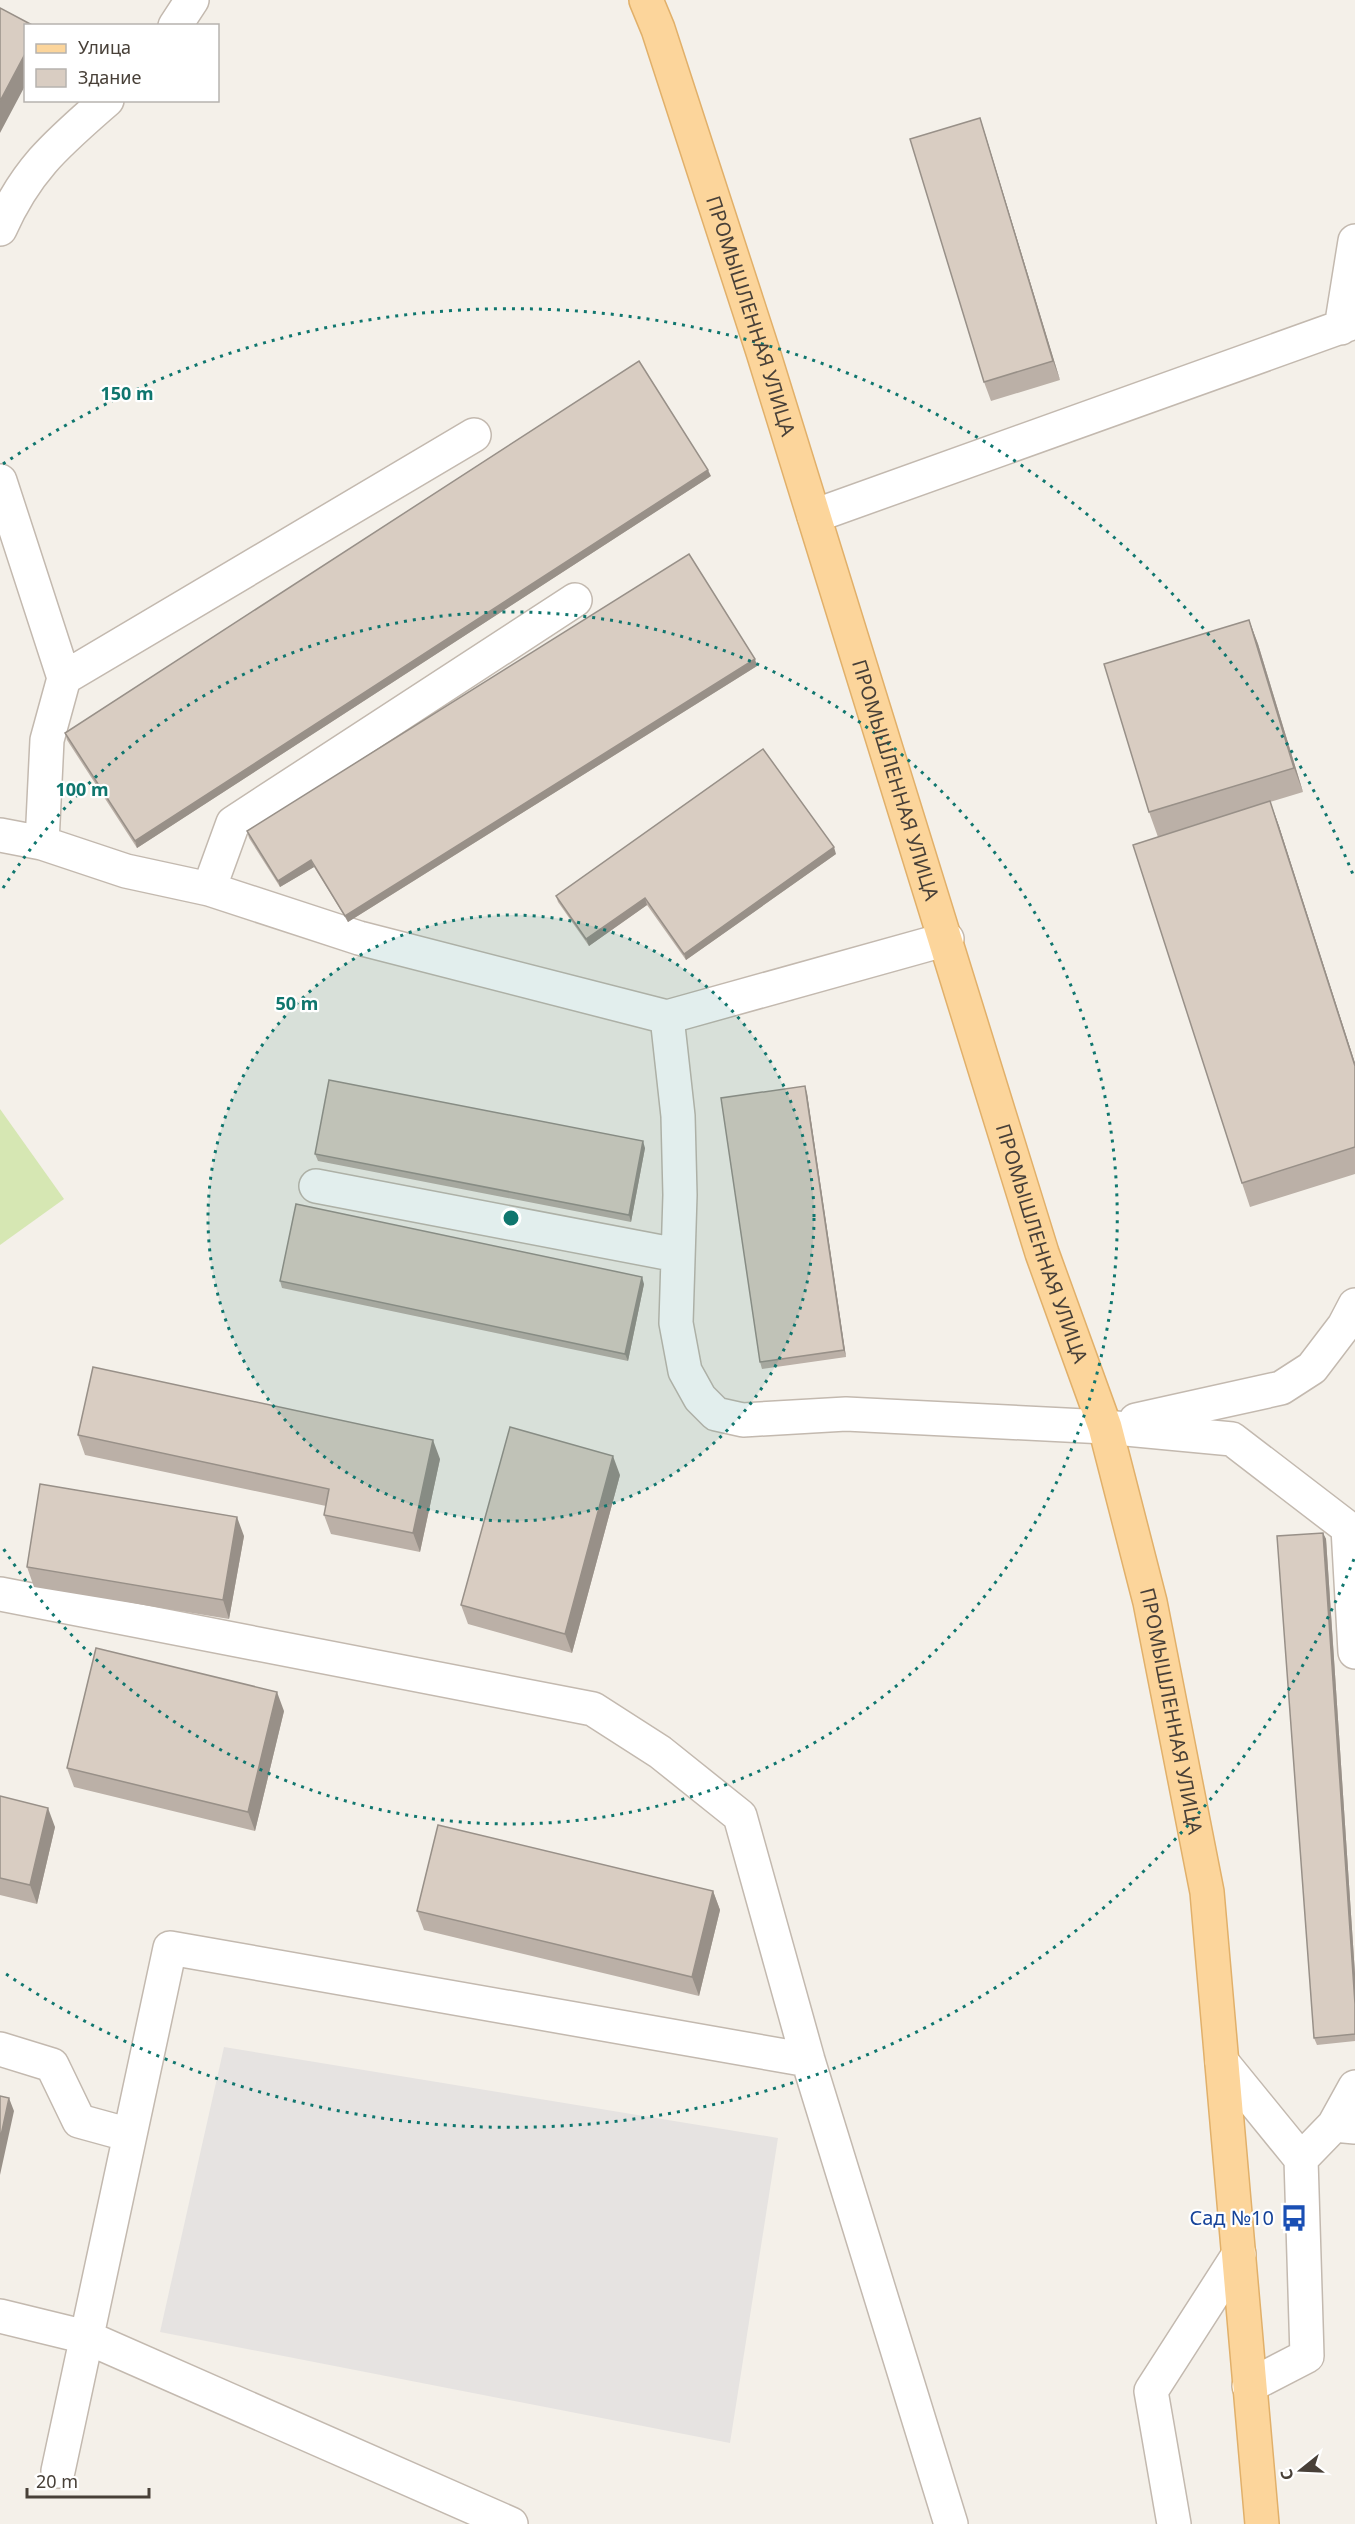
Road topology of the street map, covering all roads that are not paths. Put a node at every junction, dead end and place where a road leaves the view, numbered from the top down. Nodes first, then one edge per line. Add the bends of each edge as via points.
1 (192, 0) edge
2 (646, 0) edge
3 (176, 24) edge
4 (105, 102) edge
5 (0, 229) edge
6 (1355, 240) edge
7 (1348, 325) edge
8 (474, 435) dead end
9 (0, 480) edge
10 (814, 516) junction
11 (575, 600) dead end
12 (64, 678) junction
13 (0, 835) edge
14 (42, 843) junction
15 (209, 889) junction
16 (947, 939) junction
17 (667, 1017) junction
18 (316, 1186) dead end
19 (677, 1255) junction
20 (1355, 1305) edge
21 (1105, 1427) junction
22 (1352, 1527) edge
23 (0, 1594) edge
24 (1355, 1652) edge
25 (0, 2049) edge
26 (808, 2060) junction
27 (1222, 2062) junction
28 (1355, 2087) edge
29 (1345, 2126) edge
30 (130, 2135) junction
31 (1301, 2159) junction
32 (1239, 2254) junction
33 (0, 2316) edge
34 (86, 2337) junction
35 (1249, 2386) junction
36 (57, 2471) dead end
37 (511, 2524) edge
38 (951, 2524) edge
39 (1174, 2524) edge
40 (1262, 2524) edge

1 - 3 lane
2 - 10 main road, ПРОМЫШЛЕННАЯ УЛИЦА
4 - 5 lane via 52,148 15,195
6 - 7 lane
7 - 10 lane
8 - 12 lane
9 - 12 lane
10 - 16 main road, ПРОМЫШЛЕННАЯ УЛИЦА
11 - 15 lane via 233,824
12 - 14 lane via 47,740
13 - 14 lane
14 - 15 lane via 126,872
15 - 17 lane via 359,938
16 - 17 lane
16 - 21 main road, ПРОМЫШЛЕННАЯ УЛИЦА via 1042,1253
17 - 19 lane via 678,1116
18 - 19 lane
19 - 21 lane via 676,1323 685,1371 699,1398 716,1414 743,1420 846,1414
20 - 21 lane via 1312,1368 1281,1388
21 - 22 lane via 1232,1439
21 - 27 main road, ПРОМЫШЛЕННАЯ УЛИЦА via 1150,1602 1207,1892
22 - 24 lane
23 - 26 lane via 593,1709 660,1752 740,1816
25 - 30 lane via 52,2065 79,2121
26 - 30 lane via 170,1948
26 - 38 lane
27 - 31 lane
27 - 32 main road, ПРОМЫШЛЕННАЯ УЛИЦА
28 - 29 lane
29 - 31 lane
30 - 34 lane
31 - 35 lane via 1307,2356
32 - 35 main road, ПРОМЫШЛЕННАЯ УЛИЦА
32 - 39 lane via 1151,2391
33 - 34 lane
34 - 36 lane
34 - 37 lane
35 - 40 main road, ПРОМЫШЛЕННАЯ УЛИЦА

